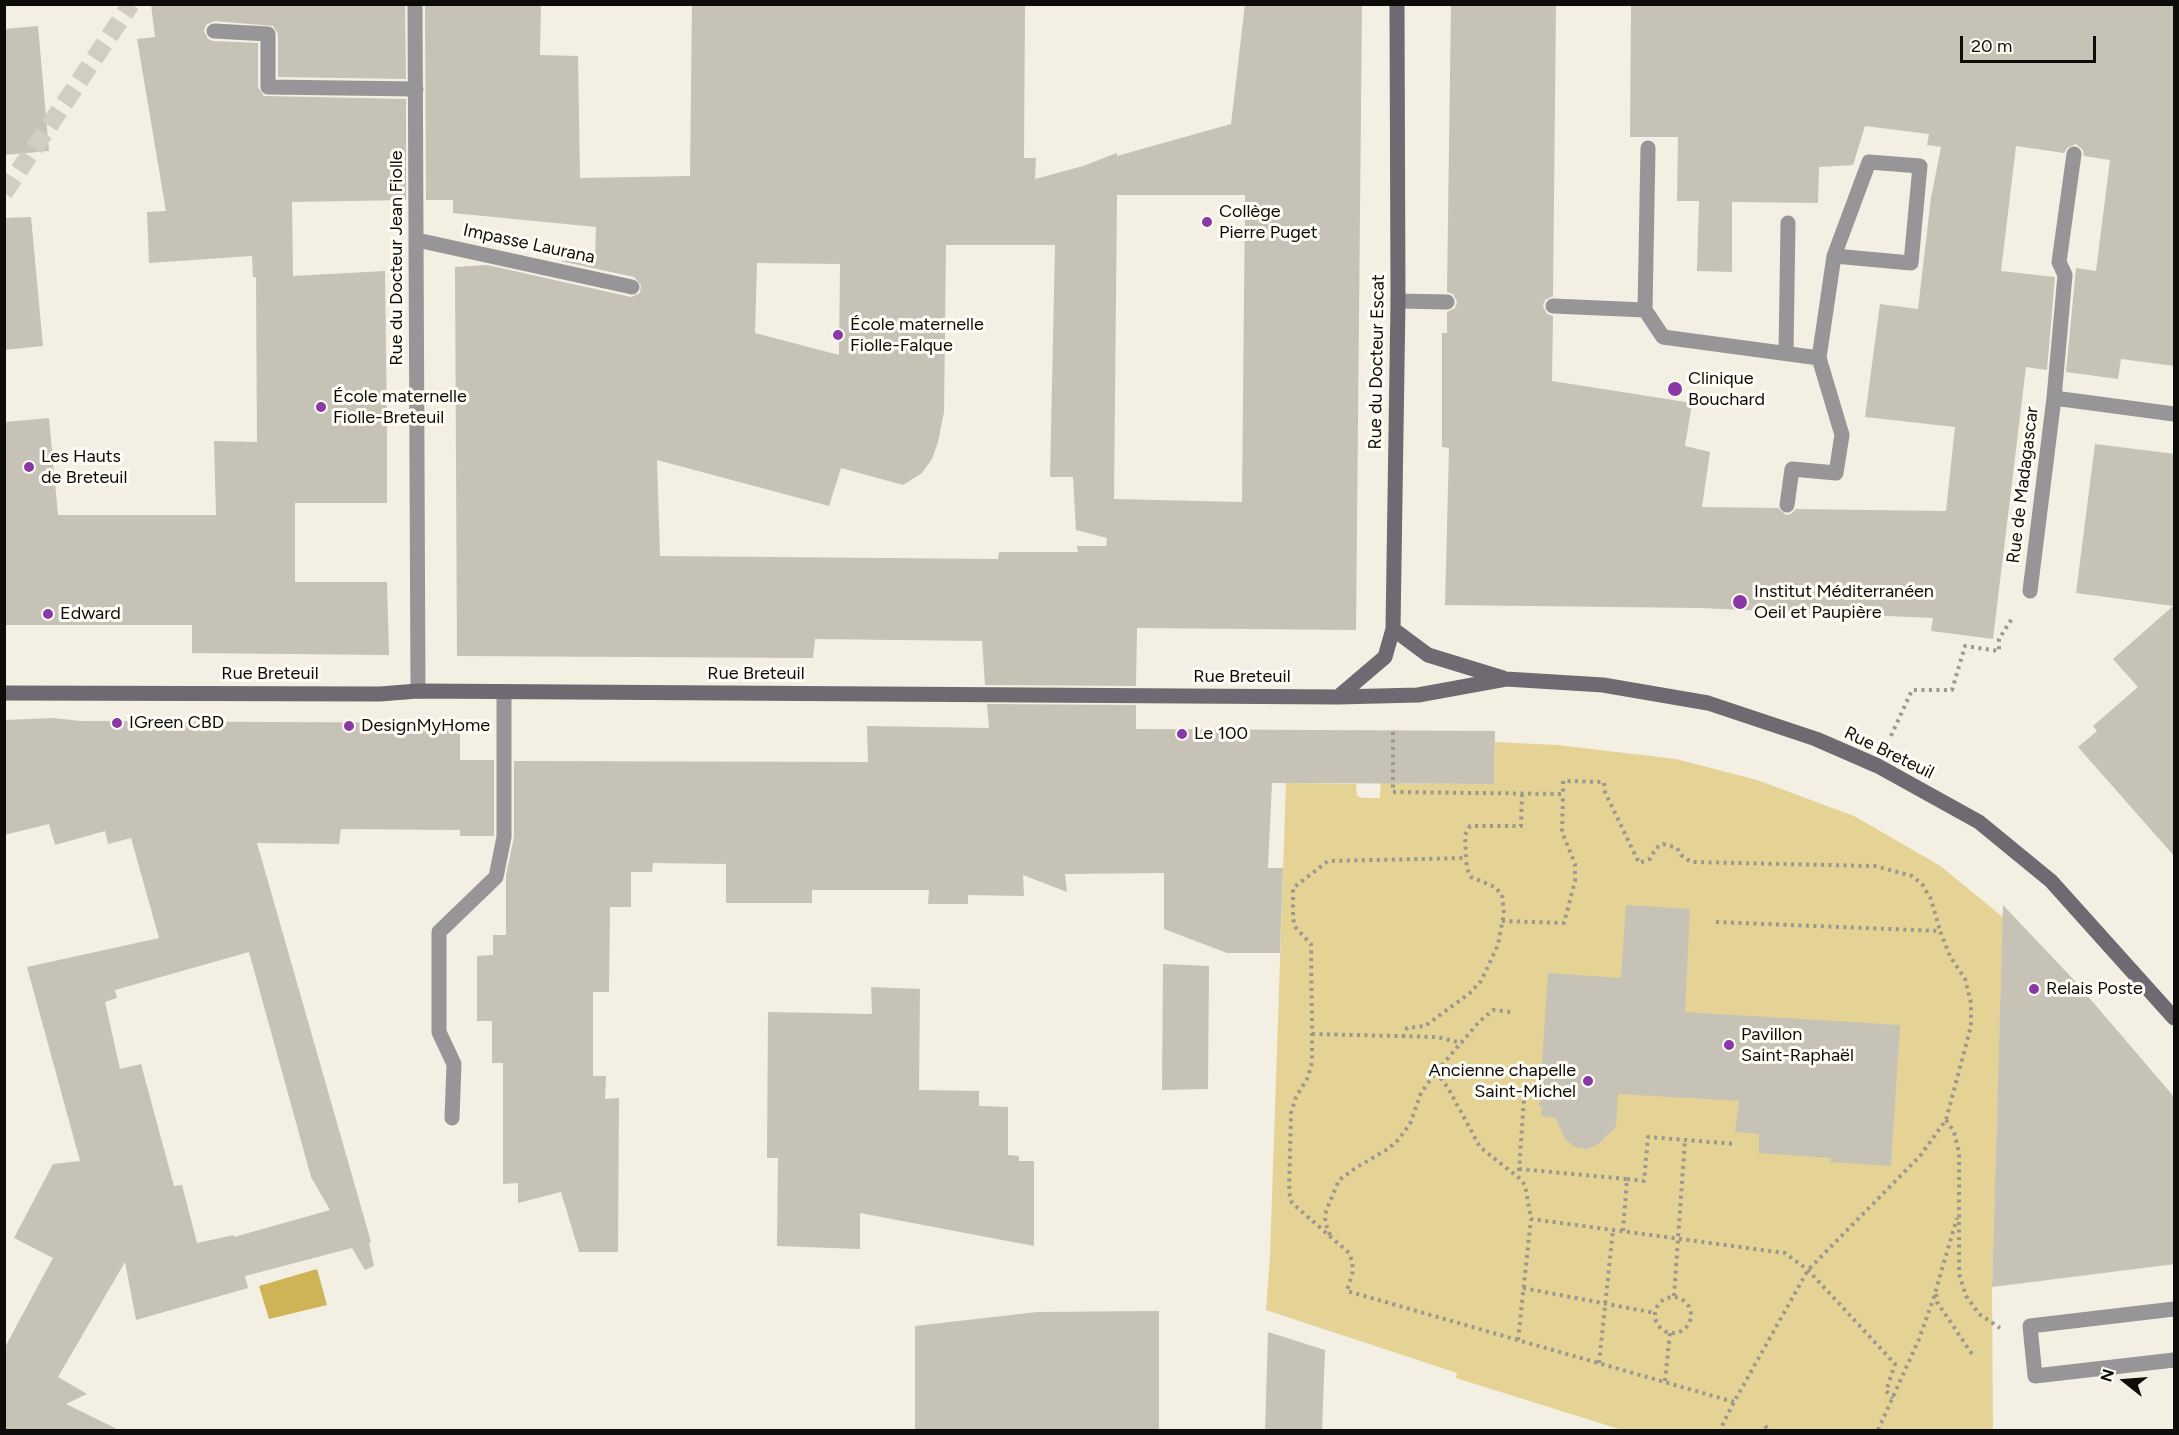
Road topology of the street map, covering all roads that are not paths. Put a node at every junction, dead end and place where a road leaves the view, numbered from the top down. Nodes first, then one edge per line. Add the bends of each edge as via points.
1 (415, 4) edge
2 (1397, 4) edge
3 (214, 31) dead end
4 (416, 89) junction
5 (1648, 148) dead end
6 (2074, 154) dead end
7 (1788, 223) dead end
8 (417, 240) junction
9 (1834, 256) junction
10 (632, 287) dead end
11 (1398, 301) junction
12 (1447, 302) dead end
13 (1553, 306) dead end
14 (1645, 310) junction
15 (1786, 353) junction
16 (1819, 358) junction
17 (2054, 398) junction
18 (2175, 414) edge
19 (1787, 505) dead end
20 (2030, 591) dead end
21 (1393, 629) junction
22 (1506, 679) junction
23 (418, 691) junction
24 (504, 692) junction
25 (4, 693) edge
26 (1338, 697) junction
27 (2175, 1018) edge
28 (452, 1118) dead end
29 (2175, 1309) edge
30 (2175, 1359) edge

1 - 4 street, Rue du Docteur Jean Fiolle
2 - 11 street, Rue du Docteur Escat
3 - 4 street via 268,34 268,87
4 - 8 street, Rue du Docteur Jean Fiolle
5 - 14 street
6 - 17 street via 2059,262 2065,275
7 - 15 street
8 - 10 street, Impasse Laurana
8 - 23 street, Rue du Docteur Jean Fiolle
9 - 9 street via 1869,162 1920,166 1911,263
9 - 16 street
11 - 12 street
11 - 21 street, Rue du Docteur Escat
13 - 14 street
14 - 15 street via 1664,337
15 - 16 street
16 - 19 street via 1842,435 1836,473 1792,469
17 - 18 street, Rue de Madagascar
17 - 20 street, Rue de Madagascar
21 - 22 street, Rue Breteuil via 1428,655
21 - 26 street, Rue du Docteur Escat via 1385,657
22 - 26 street, Rue Breteuil via 1418,695
22 - 27 street, Rue Breteuil via 1603,685 1708,703 1816,739 1878,765 1979,822 2051,881
23 - 24 street, Rue Breteuil
23 - 25 street, Rue Breteuil
24 - 26 street, Rue Breteuil
24 - 28 street via 504,837 496,877 440,932 439,1032 454,1064
29 - 30 street via 2030,1326 2034,1376

